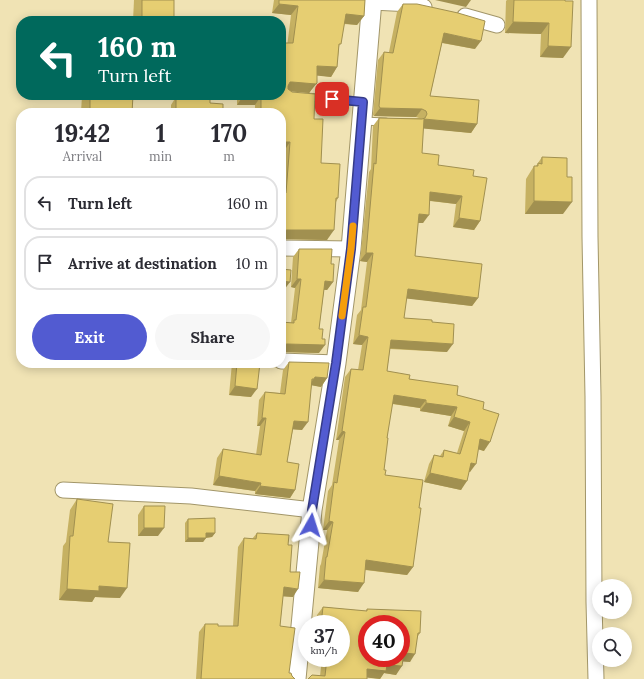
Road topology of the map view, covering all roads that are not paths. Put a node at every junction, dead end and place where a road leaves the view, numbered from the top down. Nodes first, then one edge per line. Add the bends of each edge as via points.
1 (589, 0) edge
2 (372, 1) edge
3 (497, 25) dead end
4 (302, 97) edge
5 (363, 102) junction
6 (362, 121) junction
7 (393, 122) edge
8 (286, 248) edge
9 (351, 249) junction
10 (286, 361) edge
11 (336, 363) junction
12 (63, 490) dead end
13 (312, 510) junction
14 (296, 679) edge
15 (596, 679) edge

1 - 15 street
2 - 3 street via 412,4
2 - 5 street
4 - 5 lane
5 - 6 street
6 - 7 lane
6 - 9 street
8 - 9 street
9 - 11 street
10 - 11 street
11 - 13 street
12 - 13 street via 191,496
13 - 14 street

